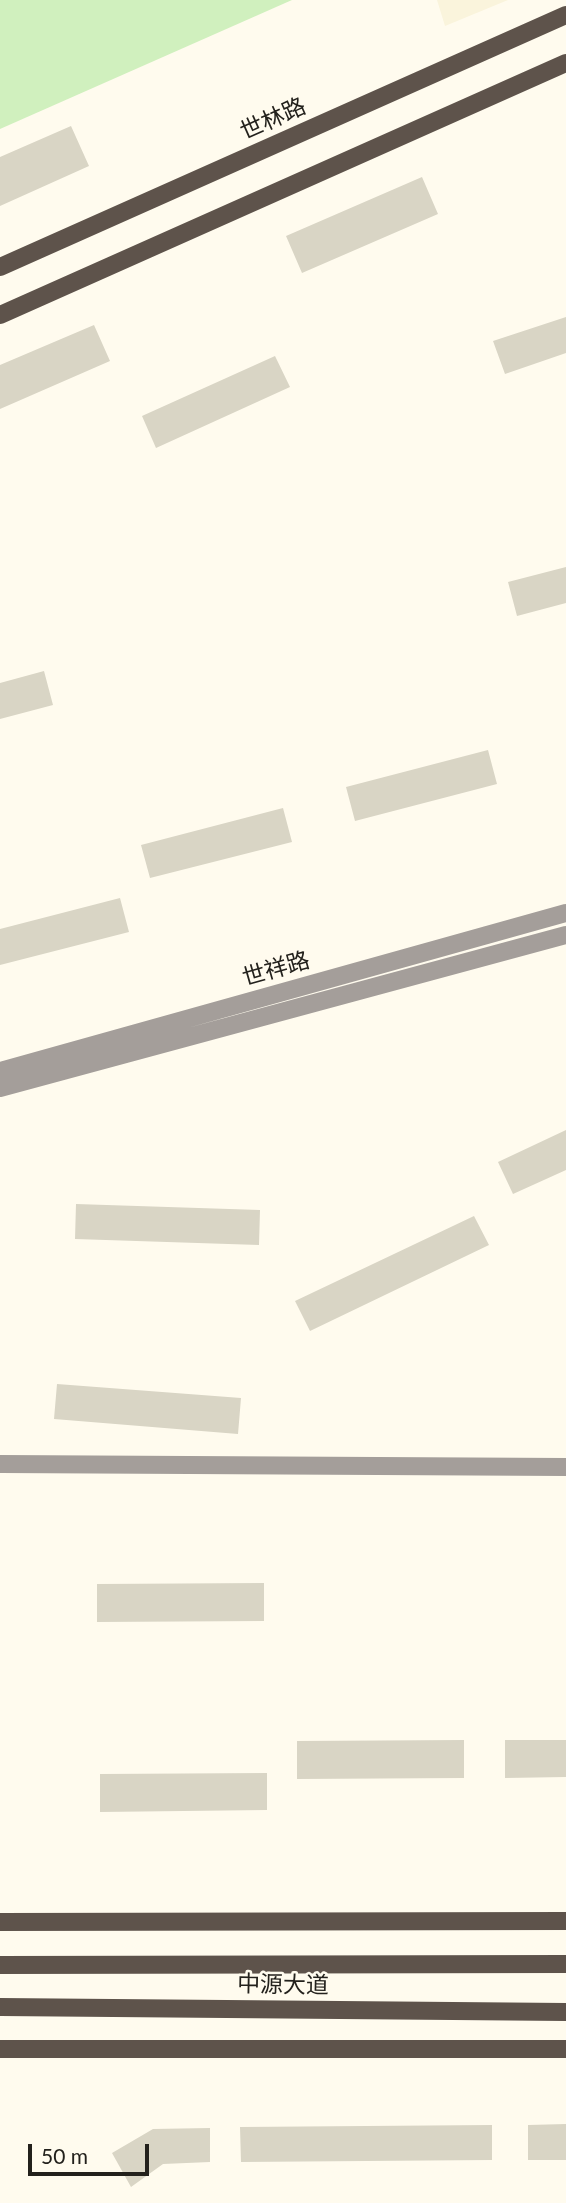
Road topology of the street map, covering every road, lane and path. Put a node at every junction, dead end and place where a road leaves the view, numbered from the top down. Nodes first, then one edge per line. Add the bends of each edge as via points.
1 (566, 15) edge
2 (566, 63) edge
3 (0, 267) edge
4 (0, 315) edge
5 (566, 914) edge
6 (566, 935) edge
7 (0, 1072) edge
8 (0, 1088) edge
9 (0, 1464) edge
10 (566, 1467) edge
11 (566, 1921) edge
12 (0, 1922) edge
13 (566, 1964) edge
14 (0, 1965) edge
15 (0, 2007) edge
16 (566, 2012) edge
17 (0, 2049) edge
18 (566, 2049) edge

1 - 3 main road, 世林路
2 - 4 main road
5 - 7 street, 世祥路
6 - 8 street, 世祥路
9 - 10 street
11 - 12 main road
13 - 14 main road, 中源大道
15 - 16 main road, 中源大道
17 - 18 main road

